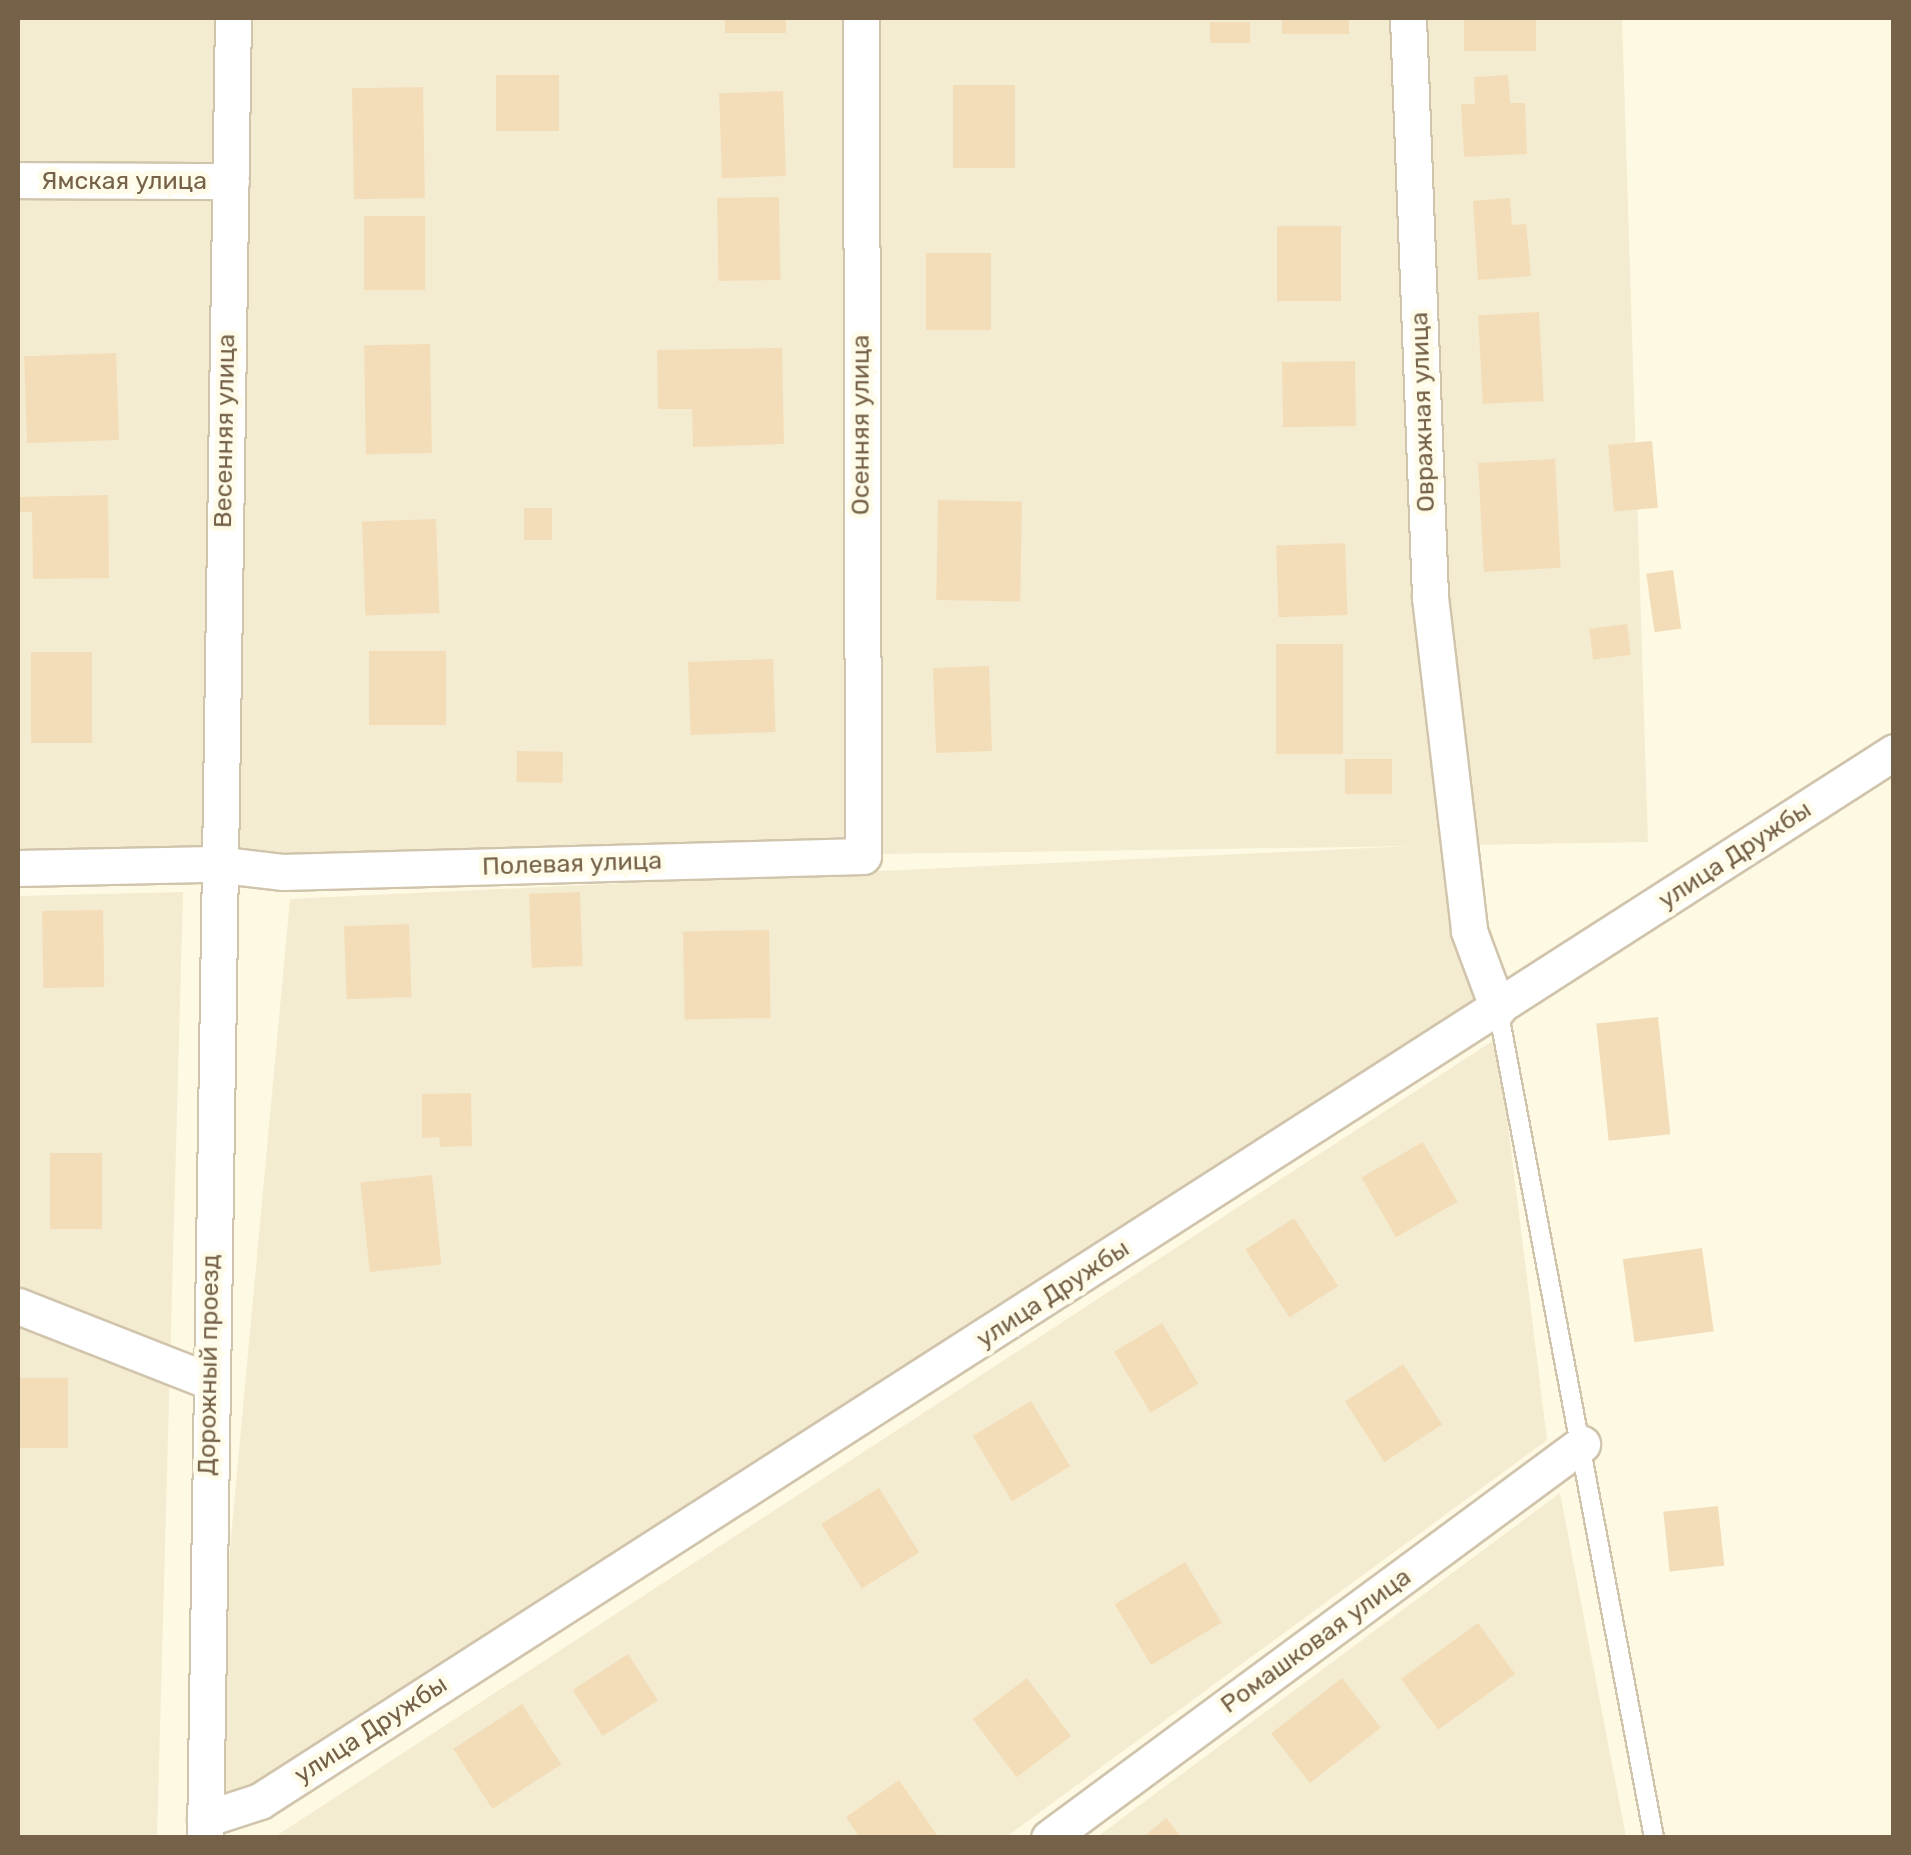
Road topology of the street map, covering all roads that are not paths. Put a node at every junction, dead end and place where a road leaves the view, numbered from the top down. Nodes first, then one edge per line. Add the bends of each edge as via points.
1 (234, 18) edge
2 (860, 18) edge
3 (1408, 18) edge
4 (18, 180) edge
5 (231, 181) junction
6 (1894, 752) edge
7 (862, 844) joint
8 (18, 868) edge
9 (215, 868) junction
10 (1498, 1009) junction
11 (18, 1306) edge
12 (208, 1381) junction
13 (1582, 1444) junction
14 (205, 1828) edge
15 (1049, 1838) edge
16 (1654, 1838) edge

1 - 5 street, Весенняя улица
2 - 7 street, Осенняя улица
3 - 10 street, Овражная улица via 1430,596 1469,931
4 - 5 street, Ямская улица
5 - 9 street, Весенняя улица
6 - 10 street, улица Дружбы
7 - 9 street, Полевая улица via 282,872
8 - 9 street
9 - 12 street, Дорожный проезд
10 - 13 lane
10 - 14 street, улица Дружбы via 260,1801
11 - 12 street
12 - 14 street, Дорожный проезд
13 - 15 street, Ромашковая улица
13 - 16 lane

